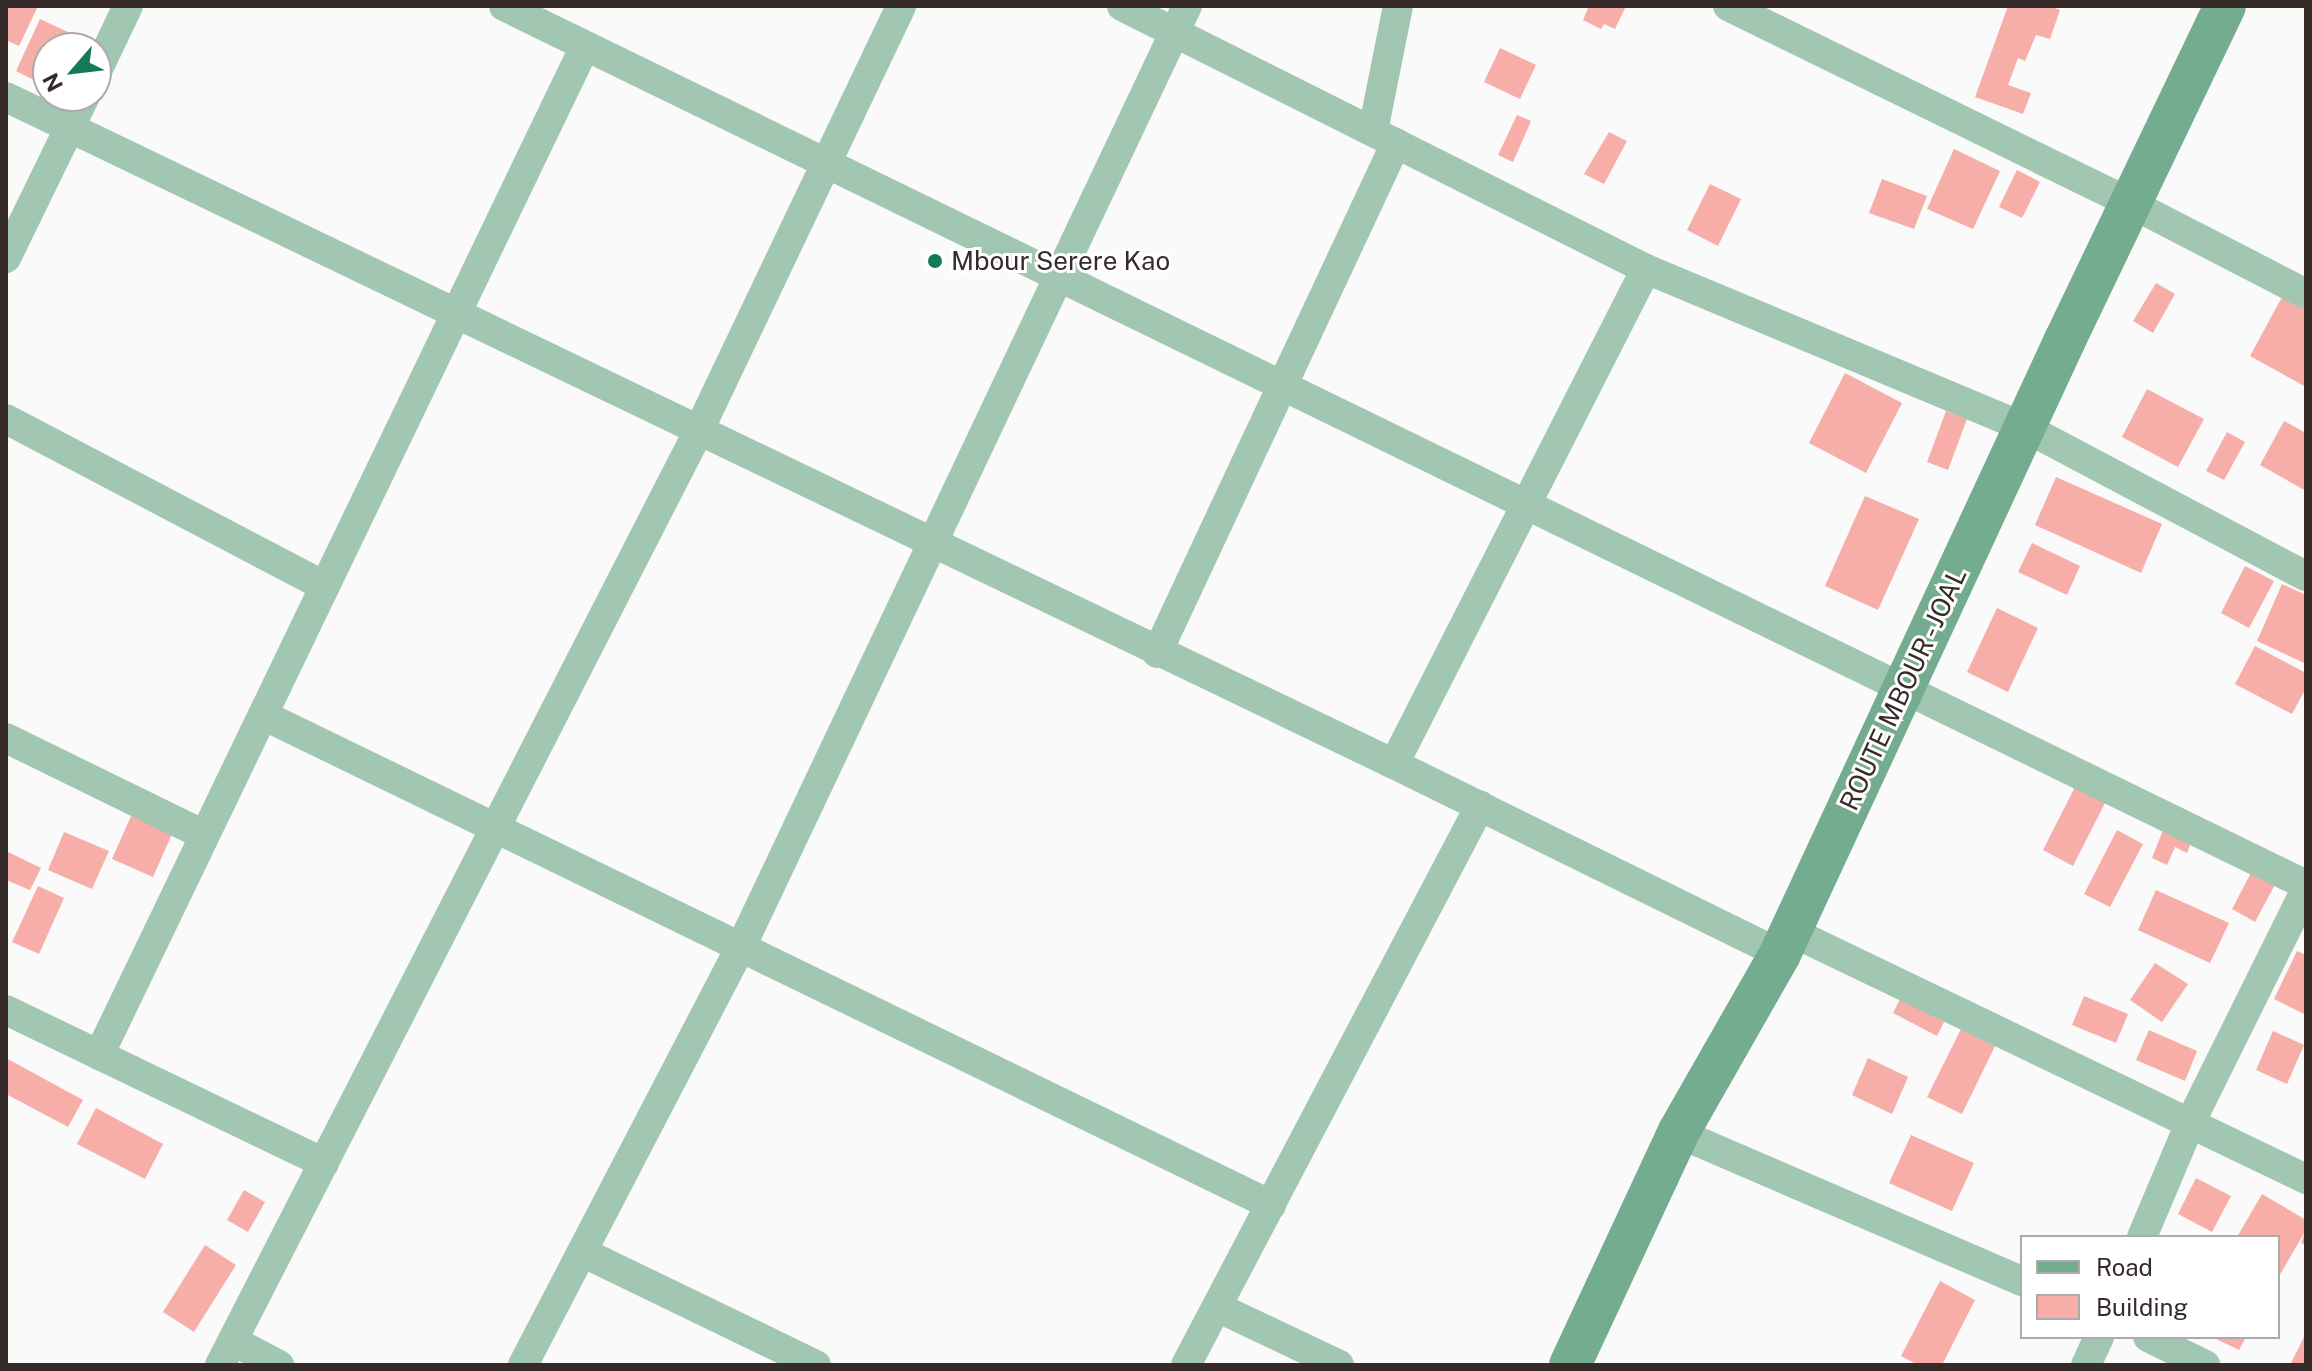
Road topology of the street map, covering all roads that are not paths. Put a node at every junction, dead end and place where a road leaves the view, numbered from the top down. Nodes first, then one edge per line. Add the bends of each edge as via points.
1 (128, 6) edge
2 (504, 6) edge
3 (901, 6) edge
4 (1122, 6) edge
5 (1398, 6) edge
6 (1728, 6) edge
7 (2225, 6) edge
8 (1181, 19) edge
9 (112, 40) edge
10 (585, 46) junction
11 (6, 97) edge
12 (77, 112) edge
13 (69, 128) junction
14 (1384, 137) junction
15 (826, 164) junction
16 (2130, 203) junction
17 (6, 258) edge
18 (1646, 269) junction
19 (1059, 277) junction
20 (2306, 294) edge
21 (456, 314) junction
22 (1282, 386) junction
23 (6, 419) edge
24 (2024, 427) junction
25 (698, 432) junction
26 (1526, 505) junction
27 (932, 544) junction
28 (2306, 576) edge
29 (324, 586) junction
30 (1157, 653) junction
31 (1903, 689) junction
32 (263, 715) junction
33 (6, 738) edge
34 (1394, 764) junction
35 (1480, 806) junction
36 (495, 828) junction
37 (204, 835) junction
38 (2306, 887) edge
39 (1785, 943) junction
40 (741, 947) junction
41 (6, 1010) edge
42 (99, 1055) junction
43 (2191, 1121) junction
44 (1678, 1133) junction
45 (324, 1163) junction
46 (2306, 1179) edge
47 (1271, 1205) junction
48 (2143, 1235) edge
49 (582, 1252) junction
50 (2020, 1280) edge
51 (1217, 1307) junction
52 (2098, 1339) edge
53 (2152, 1339) edge
54 (227, 1353) edge
55 (279, 1365) edge
56 (523, 1365) edge
57 (816, 1365) edge
58 (1186, 1365) edge
59 (1339, 1365) edge
60 (1570, 1365) edge
61 (2086, 1365) edge
62 (2205, 1365) edge

1 - 9 street
2 - 10 street
3 - 15 street
4 - 8 street
5 - 14 street
6 - 16 street
7 - 16 main road, ROUTE MBOUR - JOAL
8 - 14 street
8 - 19 street
10 - 15 street
10 - 21 street
11 - 13 street
12 - 13 street
13 - 17 street
13 - 21 street
14 - 18 street
14 - 22 street
15 - 19 street
15 - 25 street
16 - 20 street
16 - 24 main road, ROUTE MBOUR - JOAL
18 - 24 street
18 - 26 street
19 - 22 street
19 - 27 street
21 - 25 street
21 - 29 street
22 - 26 street
22 - 30 street
23 - 29 street
24 - 28 street
24 - 31 main road, ROUTE MBOUR - JOAL
25 - 27 street
25 - 36 street
26 - 31 street
26 - 34 street
27 - 30 street
27 - 40 street
29 - 32 street
30 - 34 street
31 - 38 street
31 - 39 main road, ROUTE MBOUR - JOAL
32 - 36 street
32 - 37 street
33 - 37 street
34 - 35 street
35 - 39 street
35 - 47 street
36 - 40 street
36 - 45 street
37 - 42 street
38 - 43 street
39 - 43 street
39 - 44 main road, ROUTE MBOUR - JOAL
40 - 47 street
40 - 49 street
41 - 42 street
42 - 45 street
43 - 46 street
43 - 48 street
44 - 50 street
44 - 60 main road, ROUTE MBOUR - JOAL
45 - 54 street
47 - 51 street
49 - 56 street
49 - 57 street
51 - 58 street
51 - 59 street
52 - 61 street
53 - 62 street
54 - 55 street

